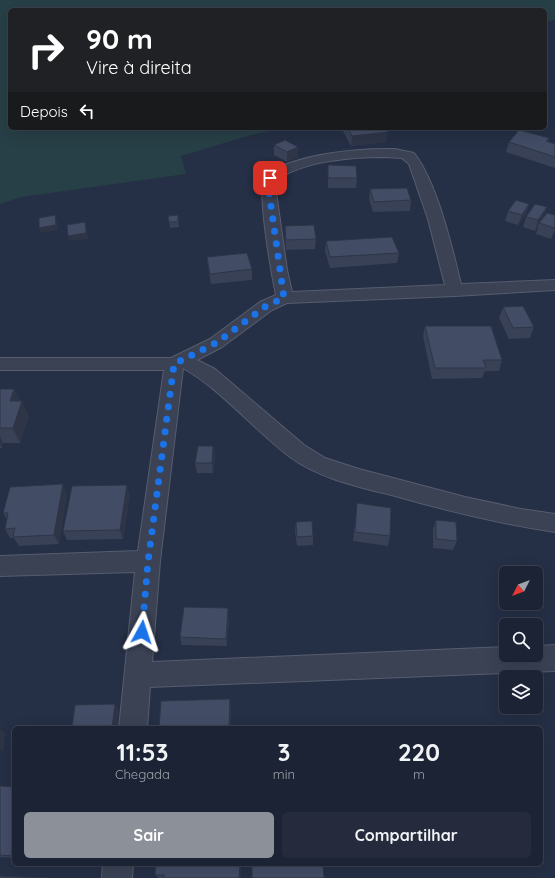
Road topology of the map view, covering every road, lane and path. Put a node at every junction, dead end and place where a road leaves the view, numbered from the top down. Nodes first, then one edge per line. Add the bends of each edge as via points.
1 (555, 286) edge
2 (455, 290) junction
3 (284, 298) junction
4 (179, 362) junction
5 (0, 364) edge
6 (555, 523) edge
7 (148, 562) junction
8 (0, 566) edge
9 (555, 658) edge
10 (138, 675) junction
11 (132, 726) edge
12 (118, 866) edge
13 (117, 878) edge

1 - 2 street
2 - 3 street
2 - 3 street via 442,240 413,160 400,154 378,154 342,156 310,162 276,172 270,178 269,192
3 - 4 street via 266,306 216,343
4 - 5 street
4 - 6 street via 208,374 297,451 318,464 359,478 465,506
4 - 7 street
7 - 8 street
7 - 10 street
9 - 10 street
10 - 11 street
12 - 13 street

